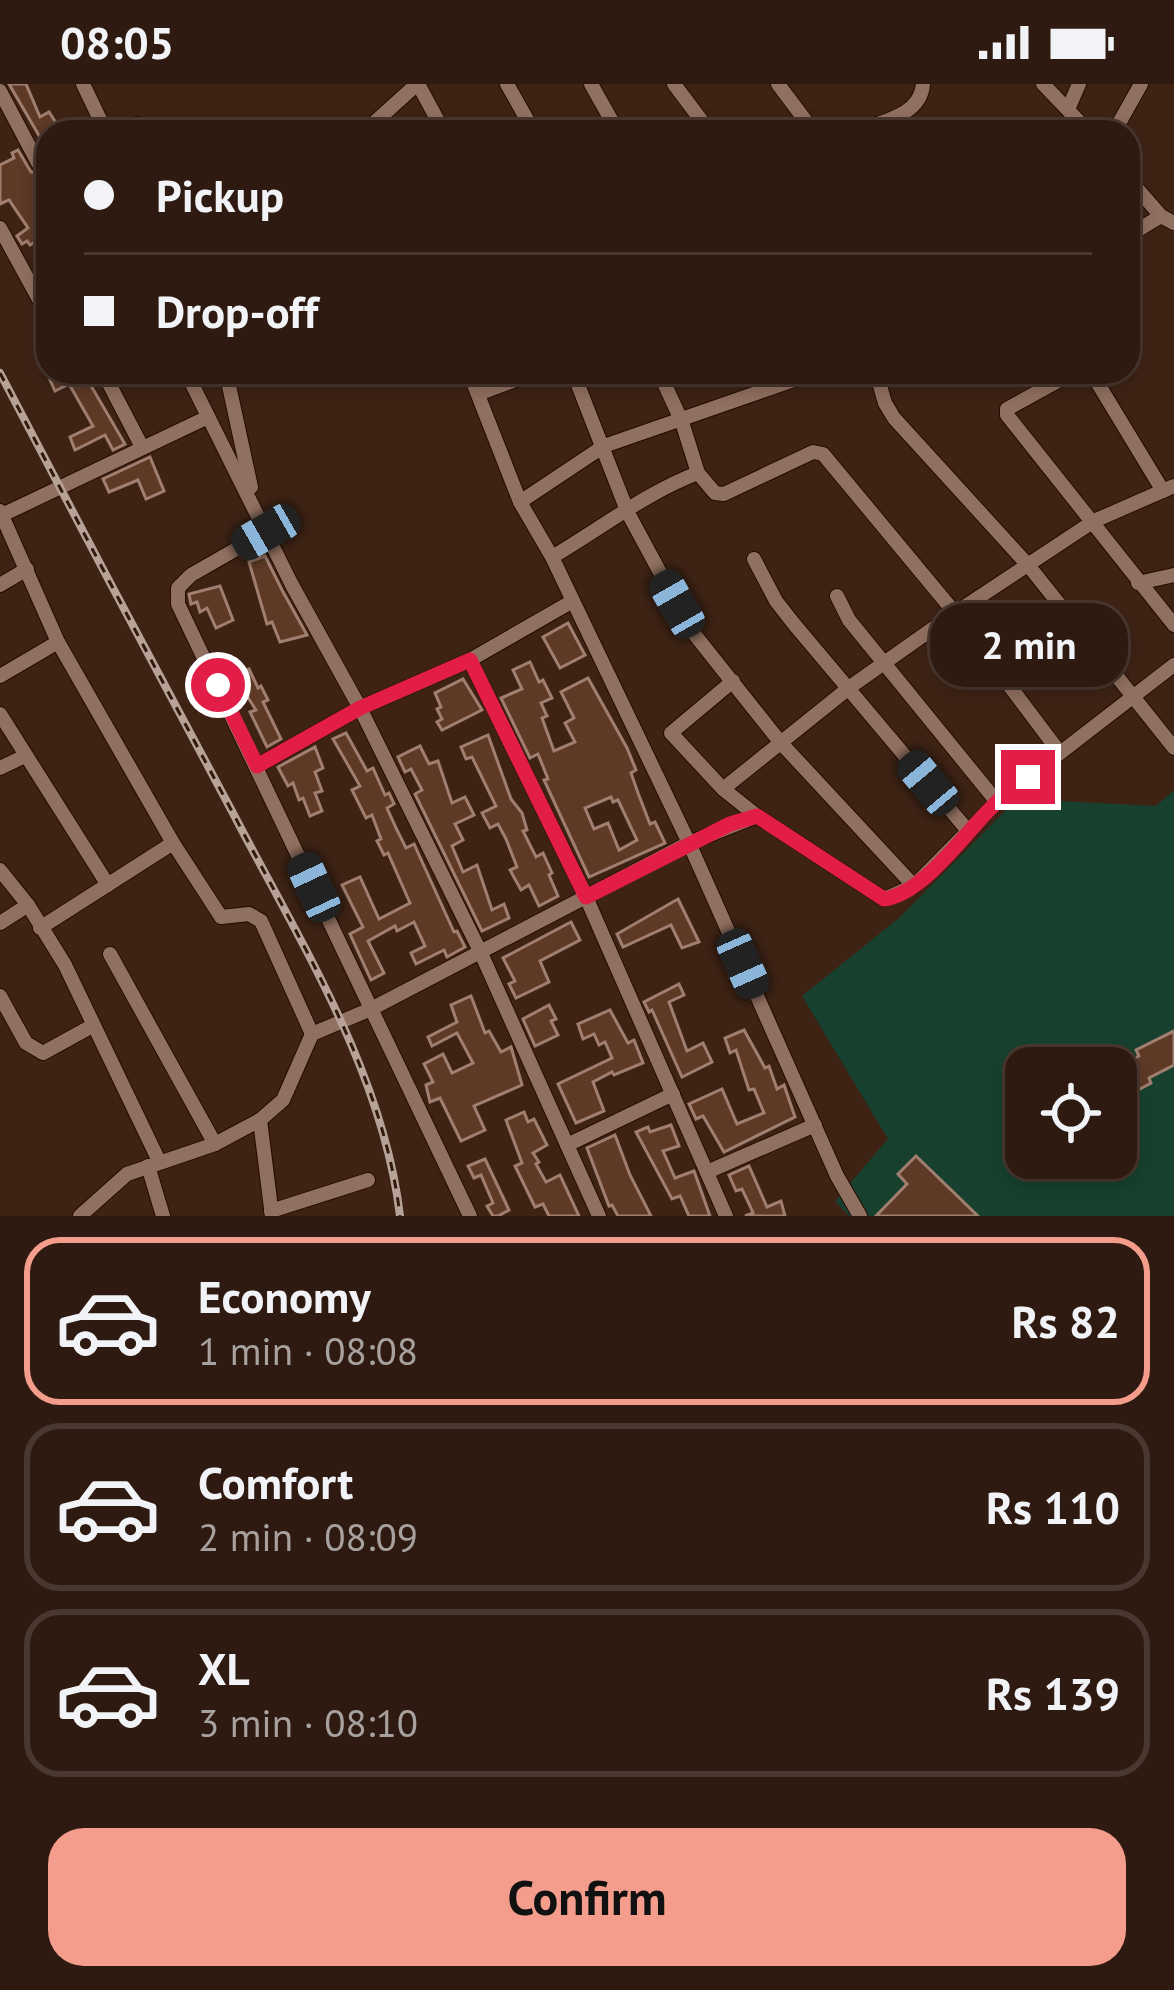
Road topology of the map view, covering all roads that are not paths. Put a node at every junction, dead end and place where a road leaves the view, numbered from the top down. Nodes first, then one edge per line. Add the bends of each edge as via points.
1 (83, 84) edge
2 (417, 84) edge
3 (508, 84) edge
4 (591, 84) edge
5 (674, 84) edge
6 (778, 84) edge
7 (923, 84) edge
8 (1079, 84) edge
9 (1142, 84) edge
10 (1048, 86) edge
11 (0, 91) edge
12 (1069, 107) junction
13 (103, 120) edge
14 (377, 120) edge
15 (437, 120) edge
16 (528, 120) edge
17 (611, 120) edge
18 (701, 120) edge
19 (805, 120) edge
20 (885, 120) edge
21 (1079, 120) edge
22 (1121, 120) edge
23 (36, 159) edge
24 (1140, 191) edge
25 (1167, 219) edge
26 (0, 228) edge
27 (36, 294) edge
28 (109, 384) edge
29 (192, 384) edge
30 (229, 384) edge
31 (474, 384) edge
32 (504, 384) edge
33 (578, 384) edge
34 (665, 384) edge
35 (785, 384) edge
36 (879, 384) edge
37 (1050, 384) edge
38 (1099, 384) edge
39 (478, 394) junction
40 (208, 417) junction
41 (682, 422) junction
42 (604, 446) junction
43 (142, 447) junction
44 (698, 473) junction
45 (1168, 488) edge
46 (520, 502) junction
47 (255, 510) junction
48 (1, 513) edge
49 (628, 513) junction
50 (1094, 520) junction
51 (266, 532) junction
52 (552, 557) junction
53 (754, 559) dead end
54 (1028, 565) junction
55 (27, 569) junction
56 (1174, 575) edge
57 (1138, 584) junction
58 (0, 585) edge
59 (837, 596) dead end
60 (571, 602) junction
61 (955, 613) junction
62 (1174, 625) edge
63 (58, 642) junction
64 (470, 660) junction
65 (886, 662) junction
66 (1174, 665) edge
67 (0, 676) edge
68 (733, 682) junction
69 (850, 687) junction
70 (1136, 697) junction
71 (360, 708) junction
72 (0, 714) edge
73 (781, 743) junction
74 (1174, 748) edge
75 (1060, 753) junction
76 (25, 756) junction
77 (257, 766) junction
78 (0, 768) edge
79 (723, 789) junction
80 (997, 802) junction
81 (757, 816) junction
82 (969, 832) junction
83 (173, 843) junction
84 (689, 844) junction
85 (0, 870) edge
86 (108, 885) junction
87 (914, 886) junction
88 (586, 897) junction
89 (28, 905) junction
90 (0, 923) edge
91 (40, 928) junction
92 (480, 951) junction
93 (110, 954) dead end
94 (0, 996) edge
95 (370, 1009) junction
96 (92, 1026) junction
97 (312, 1034) junction
98 (673, 1094) junction
99 (260, 1120) junction
100 (815, 1125) junction
101 (215, 1144) junction
102 (567, 1145) junction
103 (153, 1163) junction
104 (706, 1172) junction
105 (368, 1180) dead end
106 (272, 1213) edge
107 (80, 1216) edge
108 (163, 1216) edge
109 (470, 1216) edge
110 (599, 1216) edge
111 (726, 1216) edge
112 (860, 1216) edge

1 - 13 street
2 - 14 street
2 - 15 street
3 - 16 street
4 - 17 street
5 - 18 street
6 - 19 street
7 - 20 street via 911,110
8 - 12 street
9 - 22 street
10 - 12 street
11 - 23 street
12 - 21 street
24 - 25 street
26 - 27 street
28 - 43 street
29 - 40 street
30 - 47 street
31 - 39 street
32 - 39 street
33 - 42 street
34 - 41 street
35 - 41 street
36 - 54 street via 894,418
37 - 50 street via 1007,415
38 - 45 street
39 - 46 street
40 - 43 street
40 - 47 street
41 - 42 street
41 - 44 street
42 - 46 street
42 - 49 street
43 - 48 street
44 - 49 street
44 - 61 street via 724,494 823,454
45 - 50 street
46 - 52 street
47 - 51 street
48 - 55 street
49 - 52 street
49 - 68 street via 691,630
50 - 54 street
50 - 57 street
51 - 71 street
51 - 77 street via 178,588 178,604
52 - 60 street
53 - 69 street via 776,601
54 - 61 street
54 - 70 street
55 - 58 street
55 - 63 street
56 - 57 street
57 - 62 street
59 - 65 street
60 - 64 street
60 - 84 street
61 - 65 street
61 - 75 street
63 - 67 street
63 - 83 street
64 - 71 street
64 - 88 street
65 - 69 street
65 - 80 street
66 - 70 street
68 - 73 street
68 - 79 street via 671,733
69 - 73 street
69 - 82 street
70 - 74 street
70 - 75 street
71 - 77 street
71 - 92 street
72 - 76 street
73 - 79 street
73 - 87 street
75 - 80 street
76 - 78 street
76 - 86 street
77 - 95 street
79 - 81 street
80 - 82 street
81 - 84 street
81 - 87 street via 884,899
82 - 87 street
83 - 86 street
83 - 97 street via 221,916 261,921
84 - 88 street
84 - 100 street
85 - 89 street
86 - 91 street
88 - 92 street
88 - 98 street
89 - 90 street
89 - 91 street
91 - 96 street
92 - 95 street
92 - 102 street
93 - 101 street
94 - 96 street via 26,1043 43,1053
95 - 97 street
95 - 109 street
96 - 103 street
97 - 99 street via 283,1100
98 - 102 street
98 - 104 street
99 - 101 street
99 - 106 street
100 - 104 street
100 - 112 street
101 - 103 street
102 - 110 street
103 - 107 street
103 - 108 street
104 - 111 street
105 - 106 street

